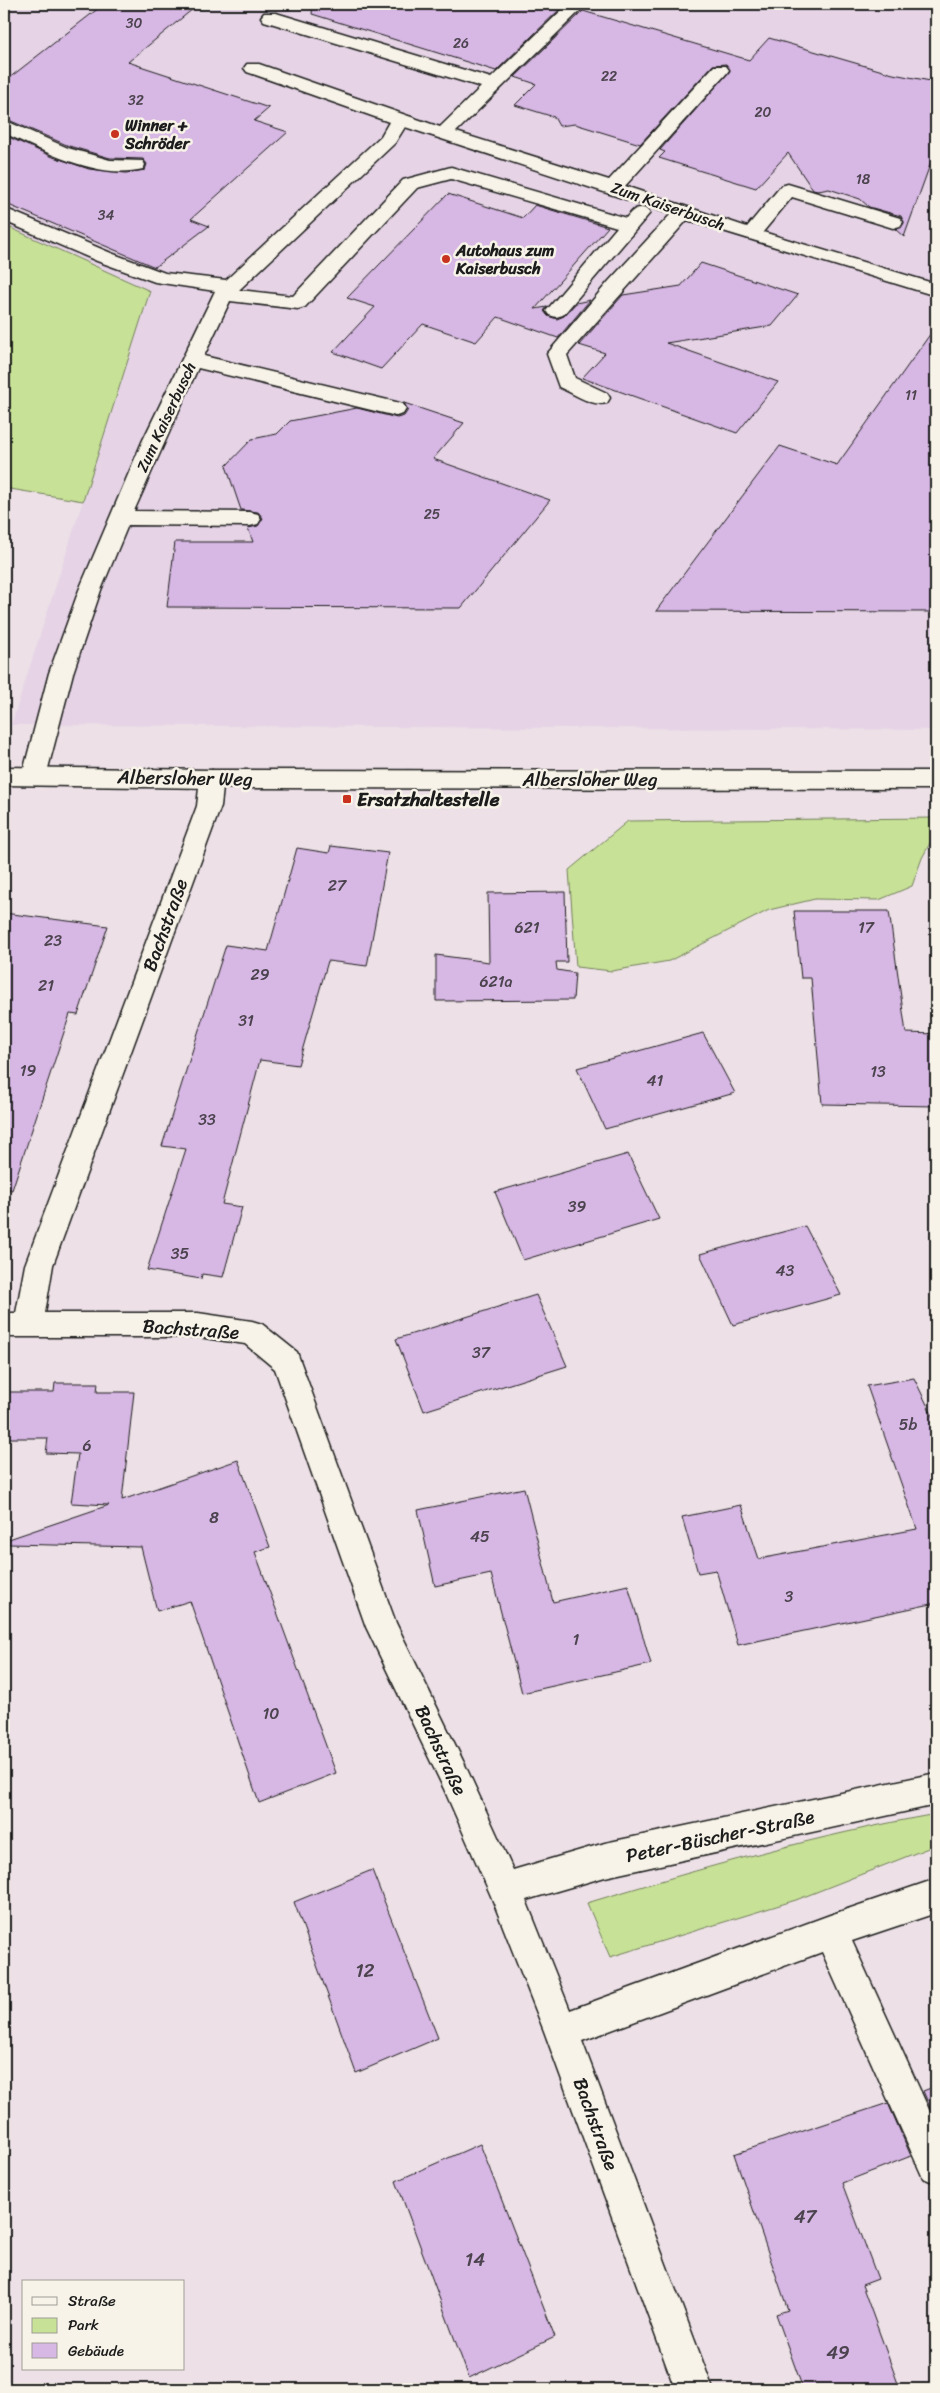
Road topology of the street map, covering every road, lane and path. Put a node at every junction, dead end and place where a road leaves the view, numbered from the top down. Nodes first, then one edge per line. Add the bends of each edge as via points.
1 (578, 4) edge
2 (270, 17) dead end
3 (253, 68) dead end
4 (720, 70) dead end
5 (494, 85) junction
6 (400, 120) junction
7 (4, 126) edge
8 (444, 133) junction
9 (136, 165) dead end
10 (612, 188) junction
11 (651, 201) junction
12 (683, 212) junction
13 (4, 214) edge
14 (893, 222) dead end
15 (630, 225) junction
16 (751, 234) junction
17 (227, 290) junction
18 (936, 290) edge
19 (556, 311) dead end
20 (192, 360) junction
21 (600, 398) dead end
22 (396, 409) dead end
23 (121, 518) junction
24 (250, 519) dead end
25 (4, 776) edge
26 (34, 776) junction
27 (212, 779) junction
28 (936, 780) edge
29 (16, 1325) edge
30 (936, 1789) edge
31 (505, 1889) junction
32 (936, 1896) edge
33 (830, 1932) junction
34 (561, 2031) junction
35 (936, 2165) edge
36 (694, 2389) edge

1 - 5 street
2 - 5 street
3 - 6 street, Zum Kaiserbusch
4 - 10 street
5 - 8 street
6 - 8 street, Zum Kaiserbusch
6 - 17 street, Zum Kaiserbusch via 388,139
7 - 9 street via 61,152 109,166
8 - 10 street, Zum Kaiserbusch
10 - 11 street, Zum Kaiserbusch
11 - 12 street, Zum Kaiserbusch
11 - 15 street
12 - 16 street, Zum Kaiserbusch
12 - 21 street via 557,354 566,382
13 - 17 street via 162,278
14 - 16 street via 788,190
15 - 17 street via 451,173 410,184 298,302
15 - 19 street
16 - 18 street, Zum Kaiserbusch
17 - 20 street, Zum Kaiserbusch
20 - 22 street
20 - 23 street, Zum Kaiserbusch via 152,442
23 - 24 street
23 - 26 street, Zum Kaiserbusch via 90,590 61,673
25 - 26 street, Albersloher Weg
26 - 27 street, Albersloher Weg
27 - 28 street, Albersloher Weg
27 - 29 street, Bachstraße via 209,806
29 - 31 street, Bachstraße via 198,1325 252,1333 287,1361 382,1627
30 - 31 street, Peter-Büscher-Straße via 605,1860
31 - 34 street, Bachstraße
32 - 33 street
33 - 34 street
33 - 35 street
34 - 36 street, Bachstraße

